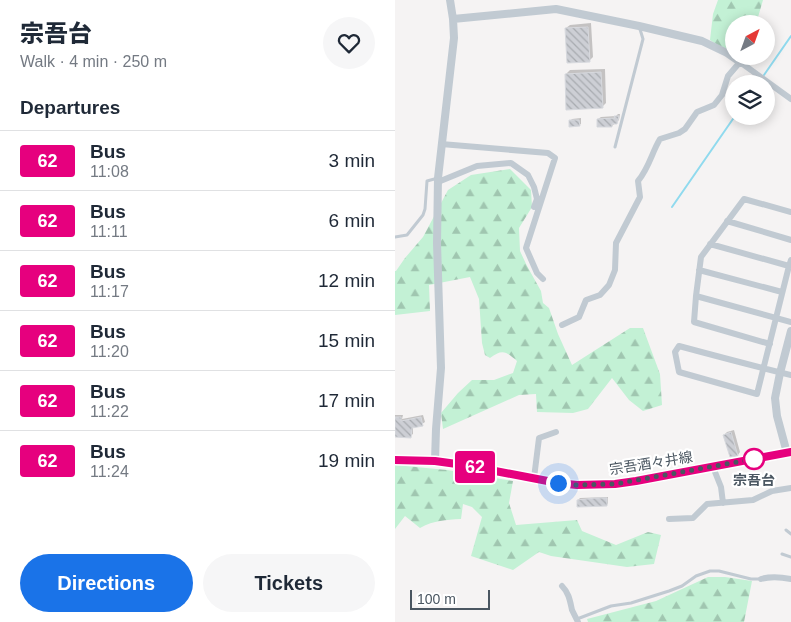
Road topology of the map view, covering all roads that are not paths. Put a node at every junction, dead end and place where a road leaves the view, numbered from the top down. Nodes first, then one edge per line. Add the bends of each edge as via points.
1 (450, 0) edge
2 (453, 19) junction
3 (639, 26) junction
4 (725, 52) edge
5 (737, 65) edge
6 (744, 65) edge
7 (791, 99) edge
8 (441, 144) junction
9 (615, 147) dead end
10 (438, 180) junction
11 (534, 207) dead end
12 (791, 212) edge
13 (727, 221) junction
14 (395, 237) edge
15 (791, 240) edge
16 (710, 244) junction
17 (790, 263) edge
18 (699, 270) junction
19 (543, 279) dead end
20 (783, 292) junction
21 (696, 296) junction
22 (776, 318) junction
23 (791, 322) edge
24 (562, 325) dead end
25 (791, 331) edge
26 (770, 344) junction
27 (764, 368) junction
28 (780, 373) junction
29 (791, 375) edge
30 (557, 432) dead end
31 (789, 453) edge
32 (395, 460) edge
33 (435, 461) junction
34 (713, 467) junction
35 (534, 478) junction
36 (791, 488) edge
37 (723, 503) junction
38 (669, 519) dead end
39 (785, 530) dead end
40 (791, 534) edge
41 (782, 554) dead end
42 (791, 557) edge
43 (761, 579) joint
44 (791, 579) edge
45 (562, 586) dead end
46 (577, 621) edge

1 - 2 street
2 - 3 street via 556,9
2 - 8 street via 454,38
3 - 4 street via 702,41
3 - 9 lane via 643,40
5 - 24 street via 728,76 722,96 714,105 697,112 679,133 660,138 638,181 640,197 616,243 615,270 609,285 600,295 586,300 579,317
6 - 7 street
8 - 10 street
8 - 19 street via 548,154 555,158 526,248
10 - 11 street via 477,166 511,163 528,175 537,199
10 - 14 lane via 427,181 423,215 407,235
10 - 33 street via 441,368
12 - 13 street via 744,199
13 - 15 street
13 - 16 street
16 - 17 street
16 - 18 street via 701,258
17 - 20 street
18 - 20 street
18 - 21 street
20 - 22 street
21 - 22 street
21 - 26 street via 694,322
22 - 23 street
22 - 26 street
25 - 28 street
26 - 27 street
27 - 27 street via 757,394 679,372 675,352 679,346
27 - 28 street
28 - 29 street
28 - 31 street via 775,398 777,416
30 - 35 street via 539,438
31 - 34 main road, 宗吾酒々井線
32 - 33 main road, 宗吾酒々井線
33 - 35 main road, 宗吾酒々井線
34 - 35 main road, 宗吾酒々井線 via 615,484 577,485
34 - 37 street
36 - 37 street via 772,491 753,500
37 - 38 street via 707,504 693,518
39 - 40 lane
41 - 42 lane
43 - 44 street
43 - 46 lane via 710,571 669,591 611,606
45 - 46 street

